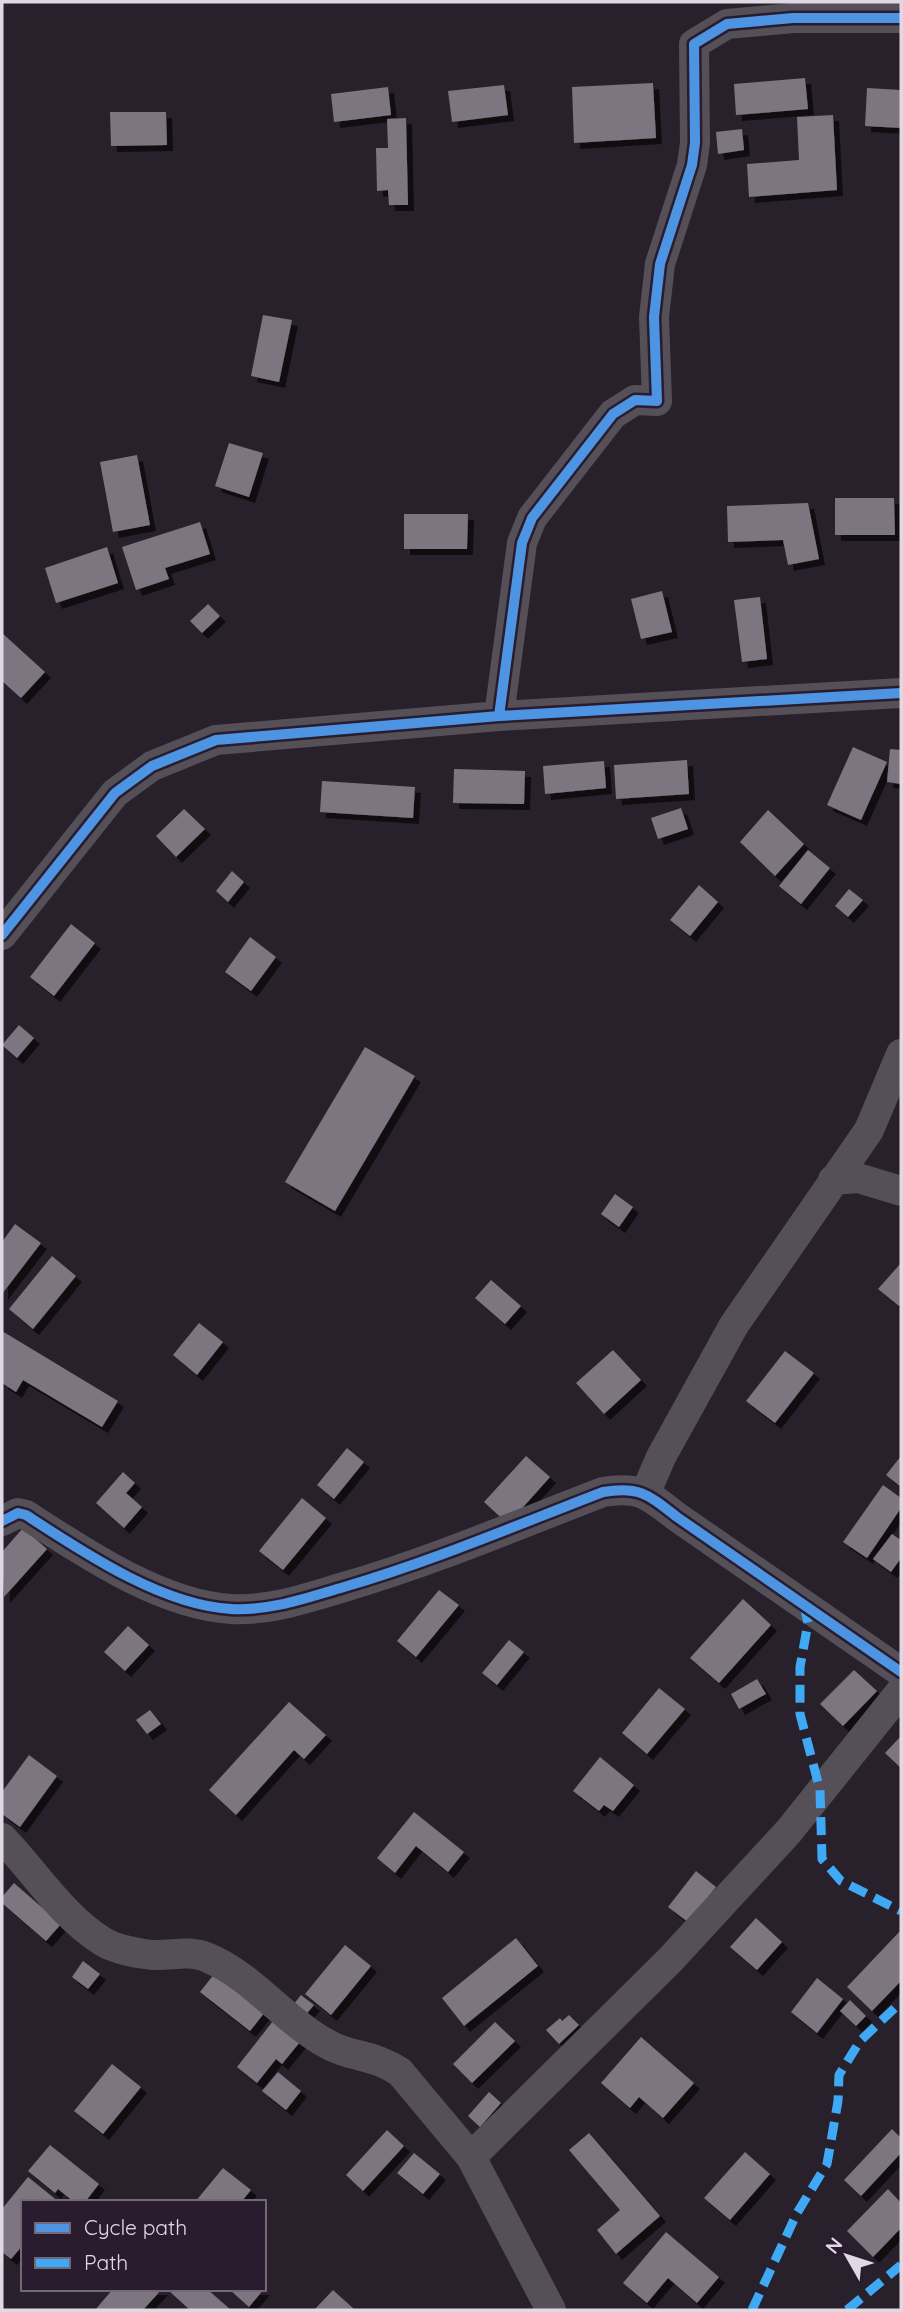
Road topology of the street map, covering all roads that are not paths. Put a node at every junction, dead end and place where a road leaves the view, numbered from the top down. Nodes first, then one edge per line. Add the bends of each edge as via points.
1 (901, 18) edge
2 (901, 693) edge
3 (499, 716) junction
4 (2, 935) edge
5 (901, 1054) edge
6 (833, 1180) junction
7 (901, 1191) edge
8 (646, 1492) junction
9 (2, 1521) edge
10 (901, 1672) edge
11 (901, 1691) edge
12 (2, 1838) edge
13 (471, 2157) junction
14 (551, 2310) edge

1 - 3 street via 793,18 727,24 694,44 692,165 660,264 654,317 657,401 635,400 613,414 532,518 522,543
2 - 3 street
3 - 4 street via 216,740 152,766 115,793
5 - 6 street via 869,1130
6 - 7 street via 858,1178
6 - 8 street via 734,1325
8 - 9 street via 603,1492 410,1568 283,1606 230,1609 167,1594 69,1544 26,1515 18,1513
8 - 10 street
11 - 13 street via 789,1830 670,1960
12 - 13 street via 81,1927 105,1943 153,1955 191,1952 206,1957 234,1971 320,2041 349,2054 368,2055 400,2072
13 - 14 street

